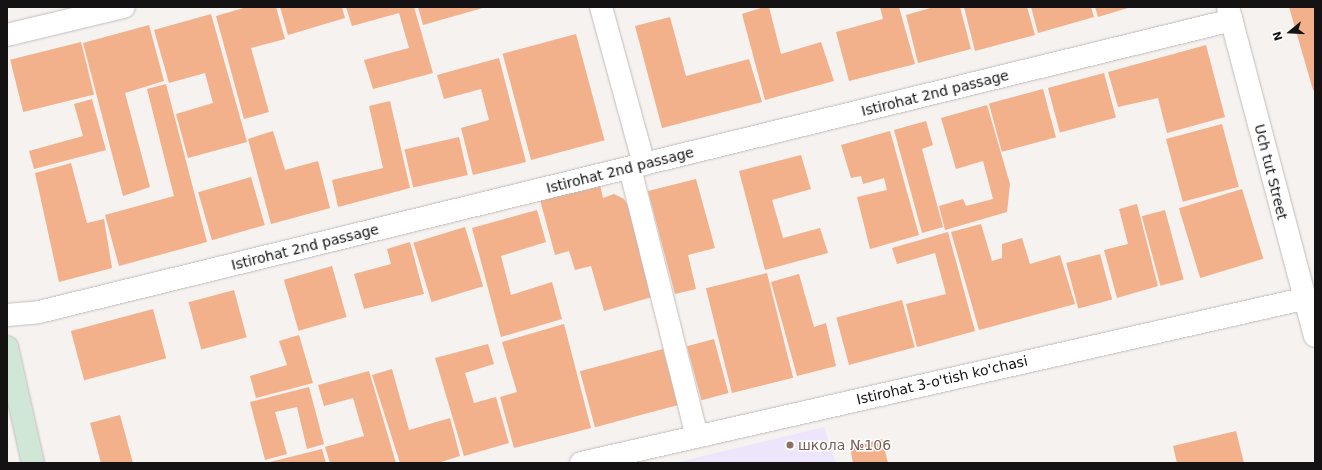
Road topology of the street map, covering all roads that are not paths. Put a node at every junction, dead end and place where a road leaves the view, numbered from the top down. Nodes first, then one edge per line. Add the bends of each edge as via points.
1 (124, 7) edge
2 (601, 7) edge
3 (1230, 14) edge
4 (7, 35) edge
5 (636, 166) junction
6 (1303, 299) junction
7 (7, 315) edge
8 (1315, 336) edge
9 (7, 347) edge
10 (697, 436) junction
11 (33, 463) edge
12 (581, 463) edge

1 - 4 street
2 - 5 street
3 - 5 street, Istirohat 2nd passage
3 - 6 street, Uch tut Street
5 - 7 street, Istirohat 2nd passage via 39,312
5 - 10 street
6 - 8 street, Uch tut Street
6 - 10 street, Istirohat 3-o'tish ko'chasi
9 - 11 main road
10 - 12 street, Istirohat 3-o'tish ko'chasi

